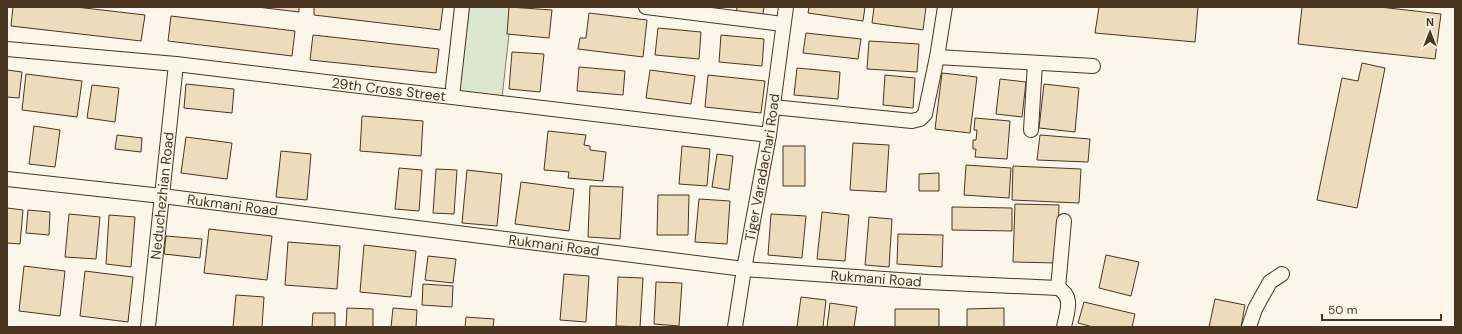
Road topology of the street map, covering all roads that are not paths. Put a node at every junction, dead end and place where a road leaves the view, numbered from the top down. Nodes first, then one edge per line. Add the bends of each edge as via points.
1 (462, 7) edge
2 (646, 7) edge
3 (786, 7) edge
4 (945, 7) edge
5 (783, 24) junction
6 (7, 48) edge
7 (937, 57) junction
8 (1035, 63) junction
9 (176, 64) junction
10 (1093, 66) dead end
11 (452, 96) junction
12 (773, 107) junction
13 (1031, 130) dead end
14 (769, 135) junction
15 (7, 179) edge
16 (162, 196) junction
17 (1064, 221) dead end
18 (744, 269) junction
19 (1282, 274) dead end
20 (1058, 288) junction
21 (148, 327) edge
22 (735, 327) edge
23 (1064, 327) edge
24 (1249, 327) edge

1 - 11 street
2 - 5 street
3 - 5 street, Tiger Varadachari Road
4 - 7 street
5 - 12 street, Tiger Varadachari Road
6 - 9 street, 29th Cross Street
7 - 8 street
7 - 12 street via 925,114 920,119 912,121
8 - 10 street
8 - 13 street
9 - 11 street, 29th Cross Street
9 - 16 street, Neduchezhian Road
11 - 14 street, 29th Cross Street
12 - 14 street, Tiger Varadachari Road
14 - 18 street, Tiger Varadachari Road
15 - 16 street, Rukmani Road
16 - 18 street, Rukmani Road
16 - 21 street, Neduchezhian Road
17 - 20 street
18 - 20 street, Rukmani Road
18 - 22 street, Tiger Varadachari Road
19 - 24 street via 1270,282 1255,309
20 - 23 street via 1065,292 1069,300

